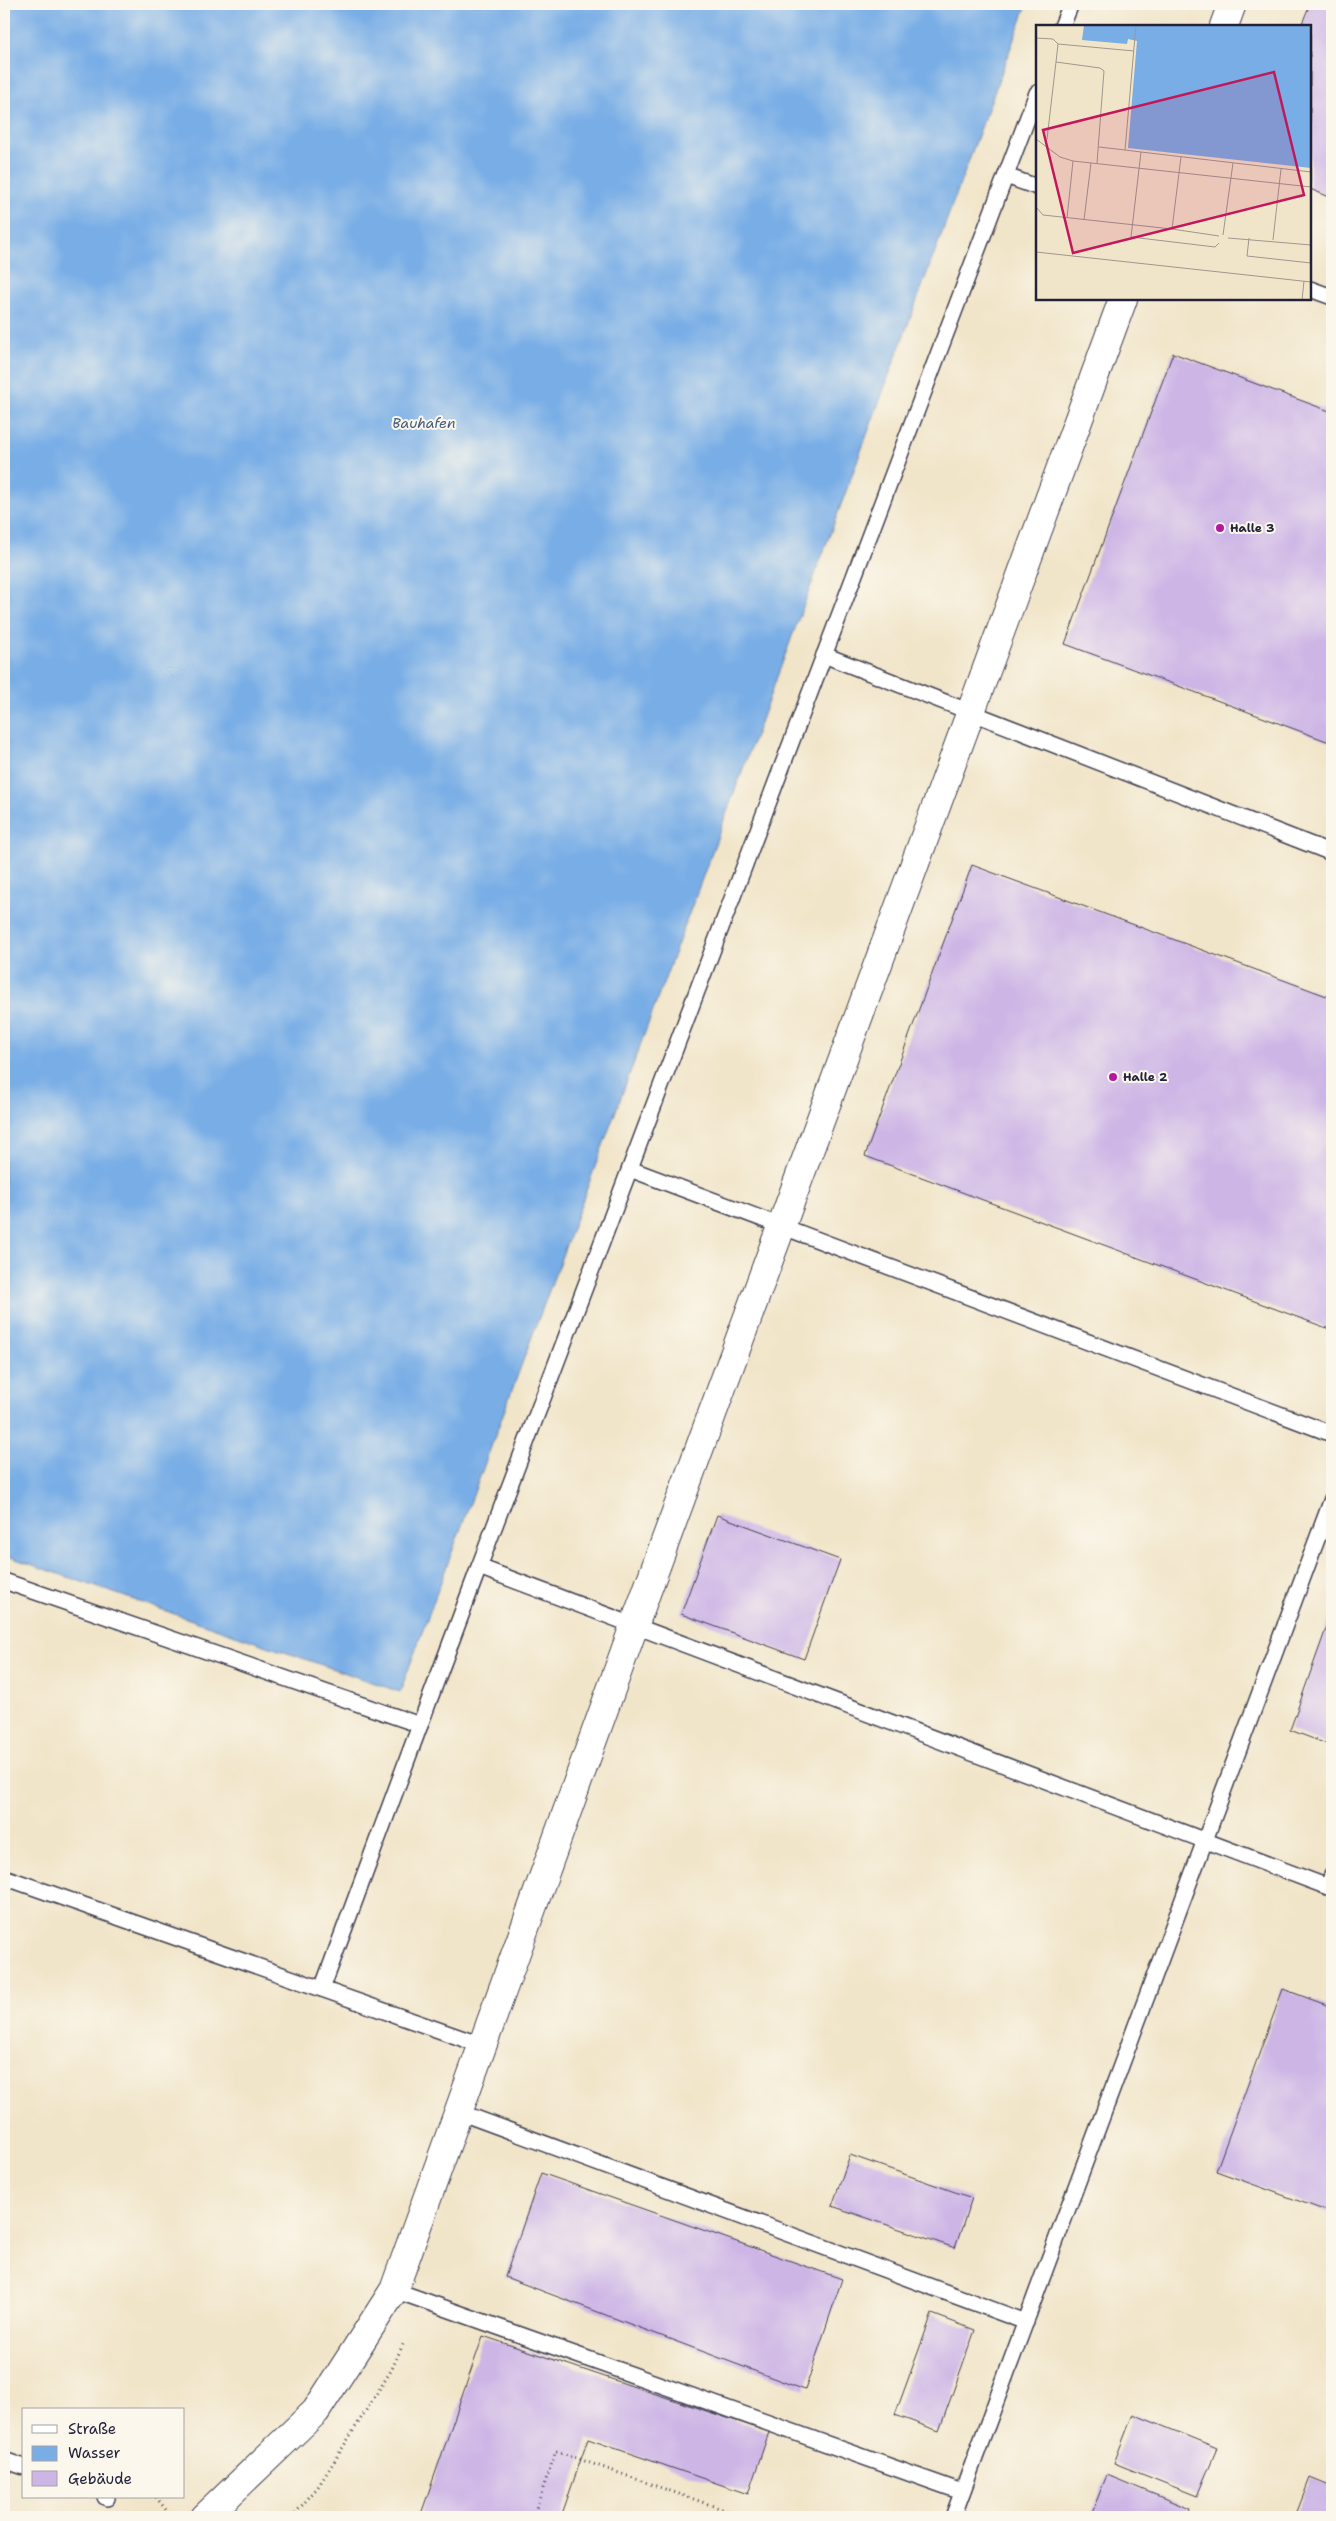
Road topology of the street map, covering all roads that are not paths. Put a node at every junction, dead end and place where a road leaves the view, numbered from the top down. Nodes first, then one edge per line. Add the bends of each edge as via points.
1 (1071, 4) edge
2 (1232, 4) edge
3 (1062, 25) edge
4 (1224, 25) edge
5 (1036, 96) edge
6 (1006, 176) junction
7 (1036, 188) edge
8 (1311, 289) edge
9 (1332, 297) edge
10 (1123, 300) edge
11 (824, 655) junction
12 (971, 711) junction
13 (1332, 853) edge
14 (630, 1169) junction
15 (781, 1227) junction
16 (1332, 1434) edge
17 (1332, 1499) edge
18 (479, 1568) junction
19 (4, 1581) edge
20 (634, 1626) junction
21 (420, 1725) junction
22 (1205, 1840) junction
23 (1332, 1875) edge
24 (4, 1878) edge
25 (322, 1989) junction
26 (481, 2045) junction
27 (459, 2112) junction
28 (394, 2290) junction
29 (1026, 2322) junction
30 (4, 2460) edge
31 (22, 2466) edge
32 (962, 2492) junction
33 (205, 2517) edge
34 (953, 2517) edge

1 - 3 lane
2 - 4 street
5 - 6 lane
6 - 7 lane
6 - 11 lane
8 - 9 lane
10 - 12 street
11 - 12 lane
11 - 14 lane
12 - 13 lane
12 - 15 street
14 - 15 lane
14 - 18 lane
15 - 16 lane
15 - 20 street
17 - 22 lane
18 - 20 lane
18 - 21 lane
19 - 21 lane
20 - 22 lane
20 - 26 street
21 - 25 lane
22 - 23 lane via 1328,1887
22 - 29 lane
24 - 25 lane
25 - 26 lane
26 - 27 street
27 - 28 street
27 - 29 lane
28 - 32 lane
28 - 33 street via 316,2411
29 - 32 lane
30 - 31 lane
32 - 34 lane

